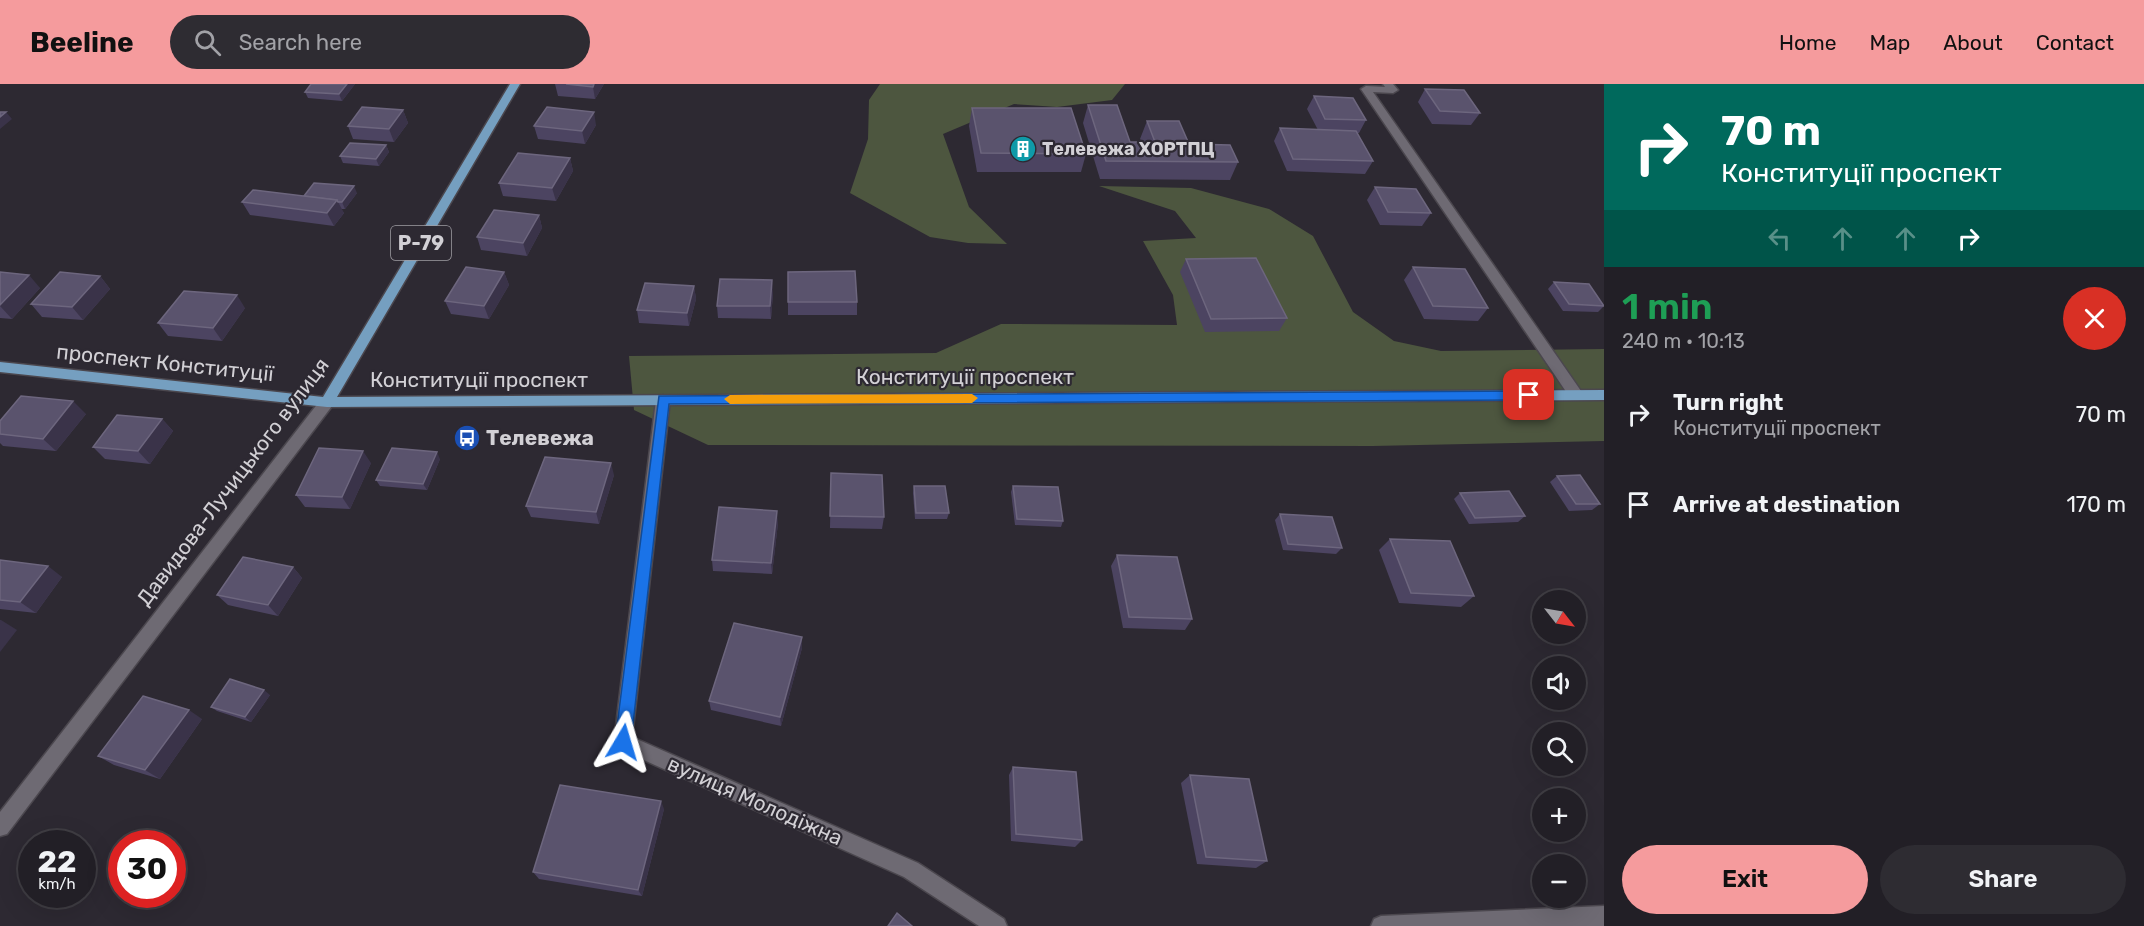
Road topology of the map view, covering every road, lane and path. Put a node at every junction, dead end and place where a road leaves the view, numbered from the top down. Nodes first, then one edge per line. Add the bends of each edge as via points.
1 (515, 84) edge
2 (1388, 84) edge
3 (0, 367) edge
4 (1576, 395) junction
5 (1604, 395) edge
6 (663, 400) junction
7 (327, 402) junction
8 (0, 827) edge
9 (1604, 916) edge
10 (996, 926) edge
11 (1381, 926) edge

1 - 7 main road, Давидова-Лучицького вулиця / Р-79
2 - 4 street via 1393,90 1366,89
3 - 7 main road, проспект Конституції
4 - 5 main road, Конституції проспект
4 - 6 main road, Конституції проспект
6 - 7 main road, Конституції проспект
6 - 10 street, вулиця Молодiжна via 623,742 911,870
7 - 8 street, Давидова-Лучицького вулиця
9 - 11 street

